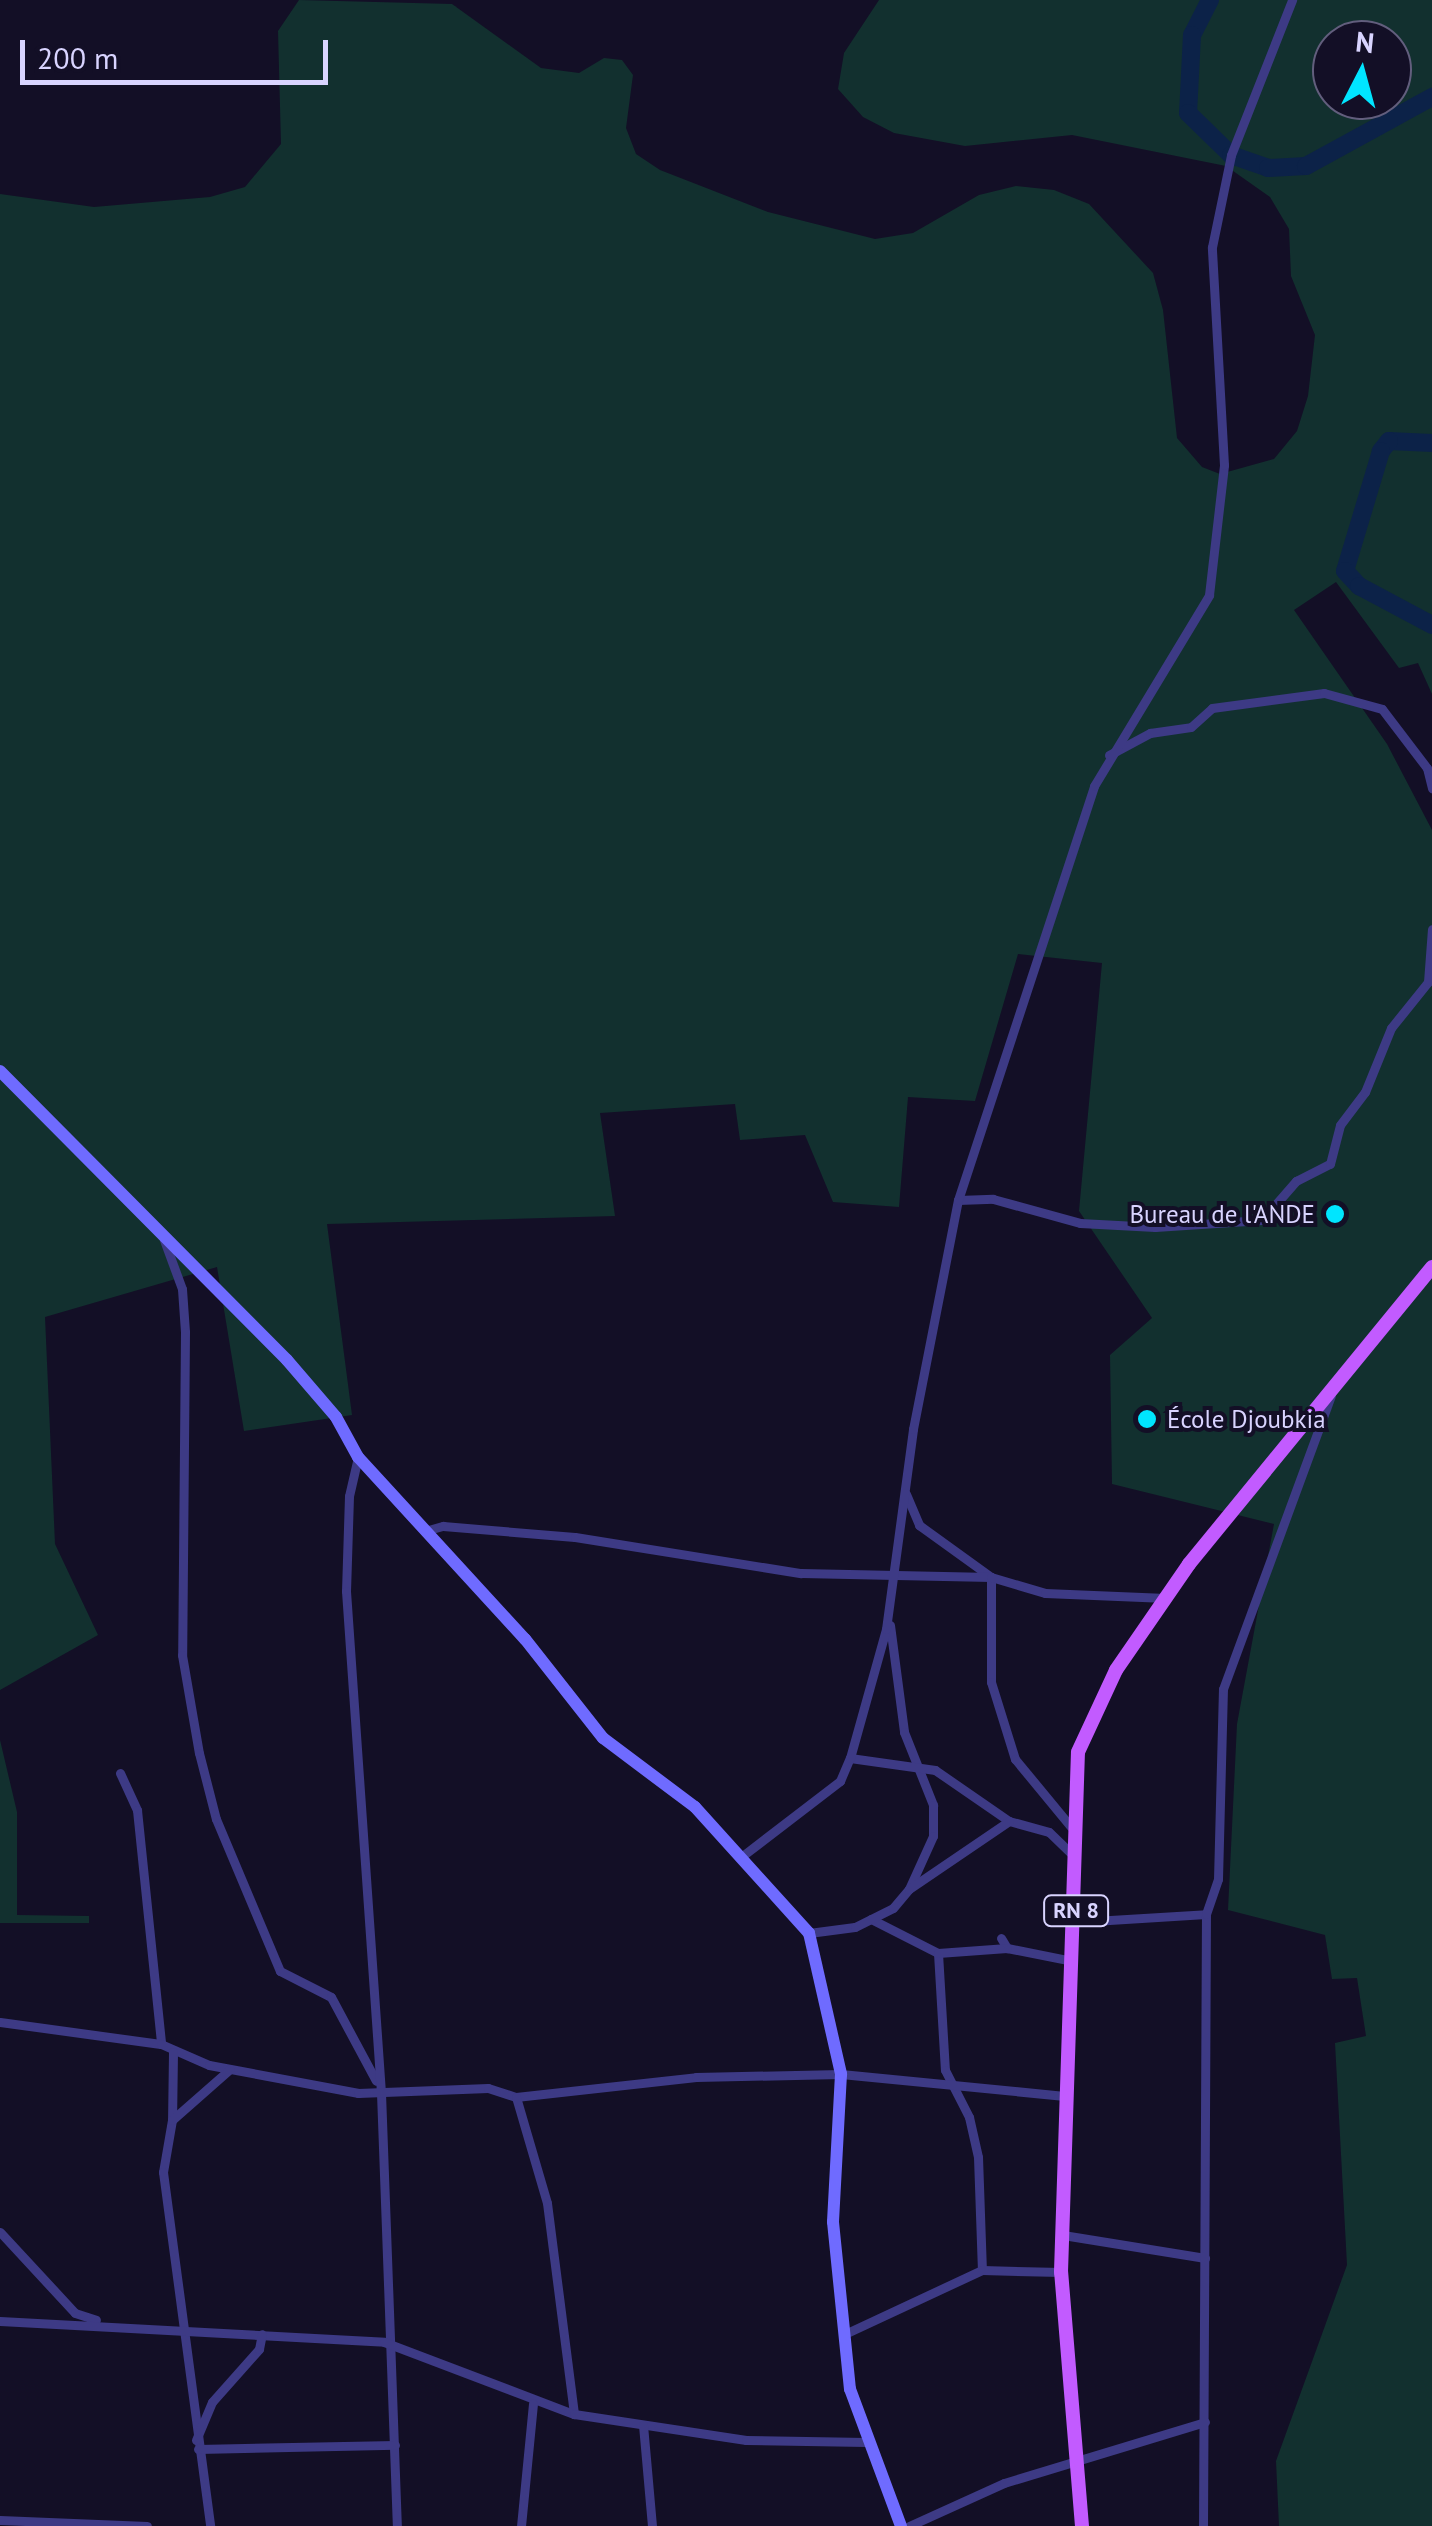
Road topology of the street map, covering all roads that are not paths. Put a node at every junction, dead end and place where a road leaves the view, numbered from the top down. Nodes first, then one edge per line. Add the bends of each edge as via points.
1 (1292, 0) edge
2 (1109, 755) junction
3 (1432, 788) edge
4 (1432, 929) edge
5 (0, 1072) edge
6 (958, 1200) junction
7 (161, 1231) junction
8 (1432, 1266) edge
9 (1336, 1377) junction
10 (358, 1457) junction
11 (904, 1490) junction
12 (425, 1531) junction
13 (894, 1574) junction
14 (991, 1578) junction
15 (1169, 1598) junction
16 (888, 1612) junction
17 (850, 1758) junction
18 (918, 1766) junction
19 (120, 1773) dead end
20 (1008, 1821) junction
21 (1071, 1827) junction
22 (1073, 1854) junction
23 (740, 1858) junction
24 (908, 1889) junction
25 (1206, 1914) junction
26 (871, 1919) junction
27 (1077, 1922) junction
28 (809, 1933) junction
29 (938, 1953) junction
30 (1075, 1962) junction
31 (0, 2022) edge
32 (161, 2044) junction
33 (172, 2052) junction
34 (230, 2069) junction
35 (841, 2074) junction
36 (951, 2088) junction
37 (381, 2093) junction
38 (1070, 2096) junction
39 (516, 2098) junction
40 (172, 2120) junction
41 (0, 2232) edge
42 (1064, 2236) junction
43 (1205, 2258) junction
44 (982, 2270) junction
45 (1061, 2272) junction
46 (0, 2321) edge
47 (102, 2322) junction
48 (849, 2332) junction
49 (262, 2334) junction
50 (184, 2335) junction
51 (392, 2349) junction
52 (534, 2404) junction
53 (574, 2414) junction
54 (1205, 2422) junction
55 (642, 2425) junction
56 (866, 2442) junction
57 (197, 2444) junction
58 (395, 2444) junction
59 (1079, 2460) junction
60 (0, 2520) edge
61 (61, 2525) edge
62 (147, 2526) edge
63 (210, 2526) edge
64 (397, 2526) edge
65 (521, 2526) edge
66 (652, 2526) edge
67 (901, 2526) edge
68 (910, 2526) edge
69 (1082, 2526) edge
70 (1203, 2526) edge

1 - 2 street via 1231,155 1212,246 1224,464 1209,595 1162,681
2 - 3 street via 1150,733 1191,728 1212,708 1324,693 1382,709 1426,768
2 - 6 street
4 - 6 street via 1428,982 1391,1028 1365,1092 1340,1125 1330,1164 1296,1181 1262,1220 1155,1227 1080,1223 993,1198
5 - 7 street
6 - 11 street
7 - 10 street via 287,1360 336,1417
7 - 37 street via 182,1289 189,1433 182,1655 198,1753 216,1819 280,1972 331,1997
8 - 9 main road, RN 8
9 - 15 main road, RN 8
9 - 25 street via 1223,1689 1218,1880
10 - 12 street
10 - 37 street via 349,1496 346,1591
11 - 13 street
11 - 14 street via 919,1525
12 - 13 street via 443,1526 575,1537 801,1572
12 - 23 street via 525,1638 603,1738 695,1807
13 - 14 street
13 - 16 street
14 - 15 street via 1045,1594
14 - 21 street via 991,1682 1014,1760
15 - 21 main road, RN 8 via 1090,1718 1072,1785
16 - 17 street
16 - 18 street via 900,1716
17 - 18 street
17 - 23 street via 840,1781
18 - 20 street via 996,1806
18 - 24 street via 933,1805 933,1836
19 - 32 street via 137,1810
20 - 22 street via 1050,1832
20 - 24 street
21 - 22 main road, RN 8
22 - 27 main road, RN 8
23 - 28 street
24 - 26 street via 893,1908
25 - 27 street
25 - 43 street
26 - 28 street
26 - 29 street
27 - 30 main road, RN 8
28 - 35 street
29 - 30 street via 1004,1943
29 - 36 street
30 - 38 main road, RN 8
31 - 32 street
32 - 33 street
33 - 34 street
33 - 40 street
34 - 37 street
34 - 40 street
35 - 36 street
35 - 39 street via 696,2077
35 - 48 street via 833,2222
36 - 38 street
36 - 44 street via 969,2117 978,2157
37 - 39 street via 488,2088
37 - 51 street
38 - 42 main road, RN 8
39 - 53 street via 547,2203
40 - 50 street via 163,2172
41 - 47 street via 75,2312
42 - 43 street
42 - 45 main road, RN 8
43 - 54 street
44 - 45 street
44 - 48 street
45 - 59 main road, RN 8
46 - 47 street
47 - 50 street
48 - 56 street via 850,2389
49 - 50 street
49 - 51 street via 370,2340
49 - 57 street via 259,2349 212,2402
50 - 57 street
51 - 52 street
51 - 58 street
52 - 53 street
52 - 65 street
53 - 55 street
54 - 59 street
54 - 70 street
55 - 56 street via 746,2440
55 - 66 street
56 - 67 street
57 - 58 street
57 - 63 street
58 - 64 street
59 - 68 street via 1004,2482
59 - 69 main road, RN 8
60 - 61 street
61 - 62 street

